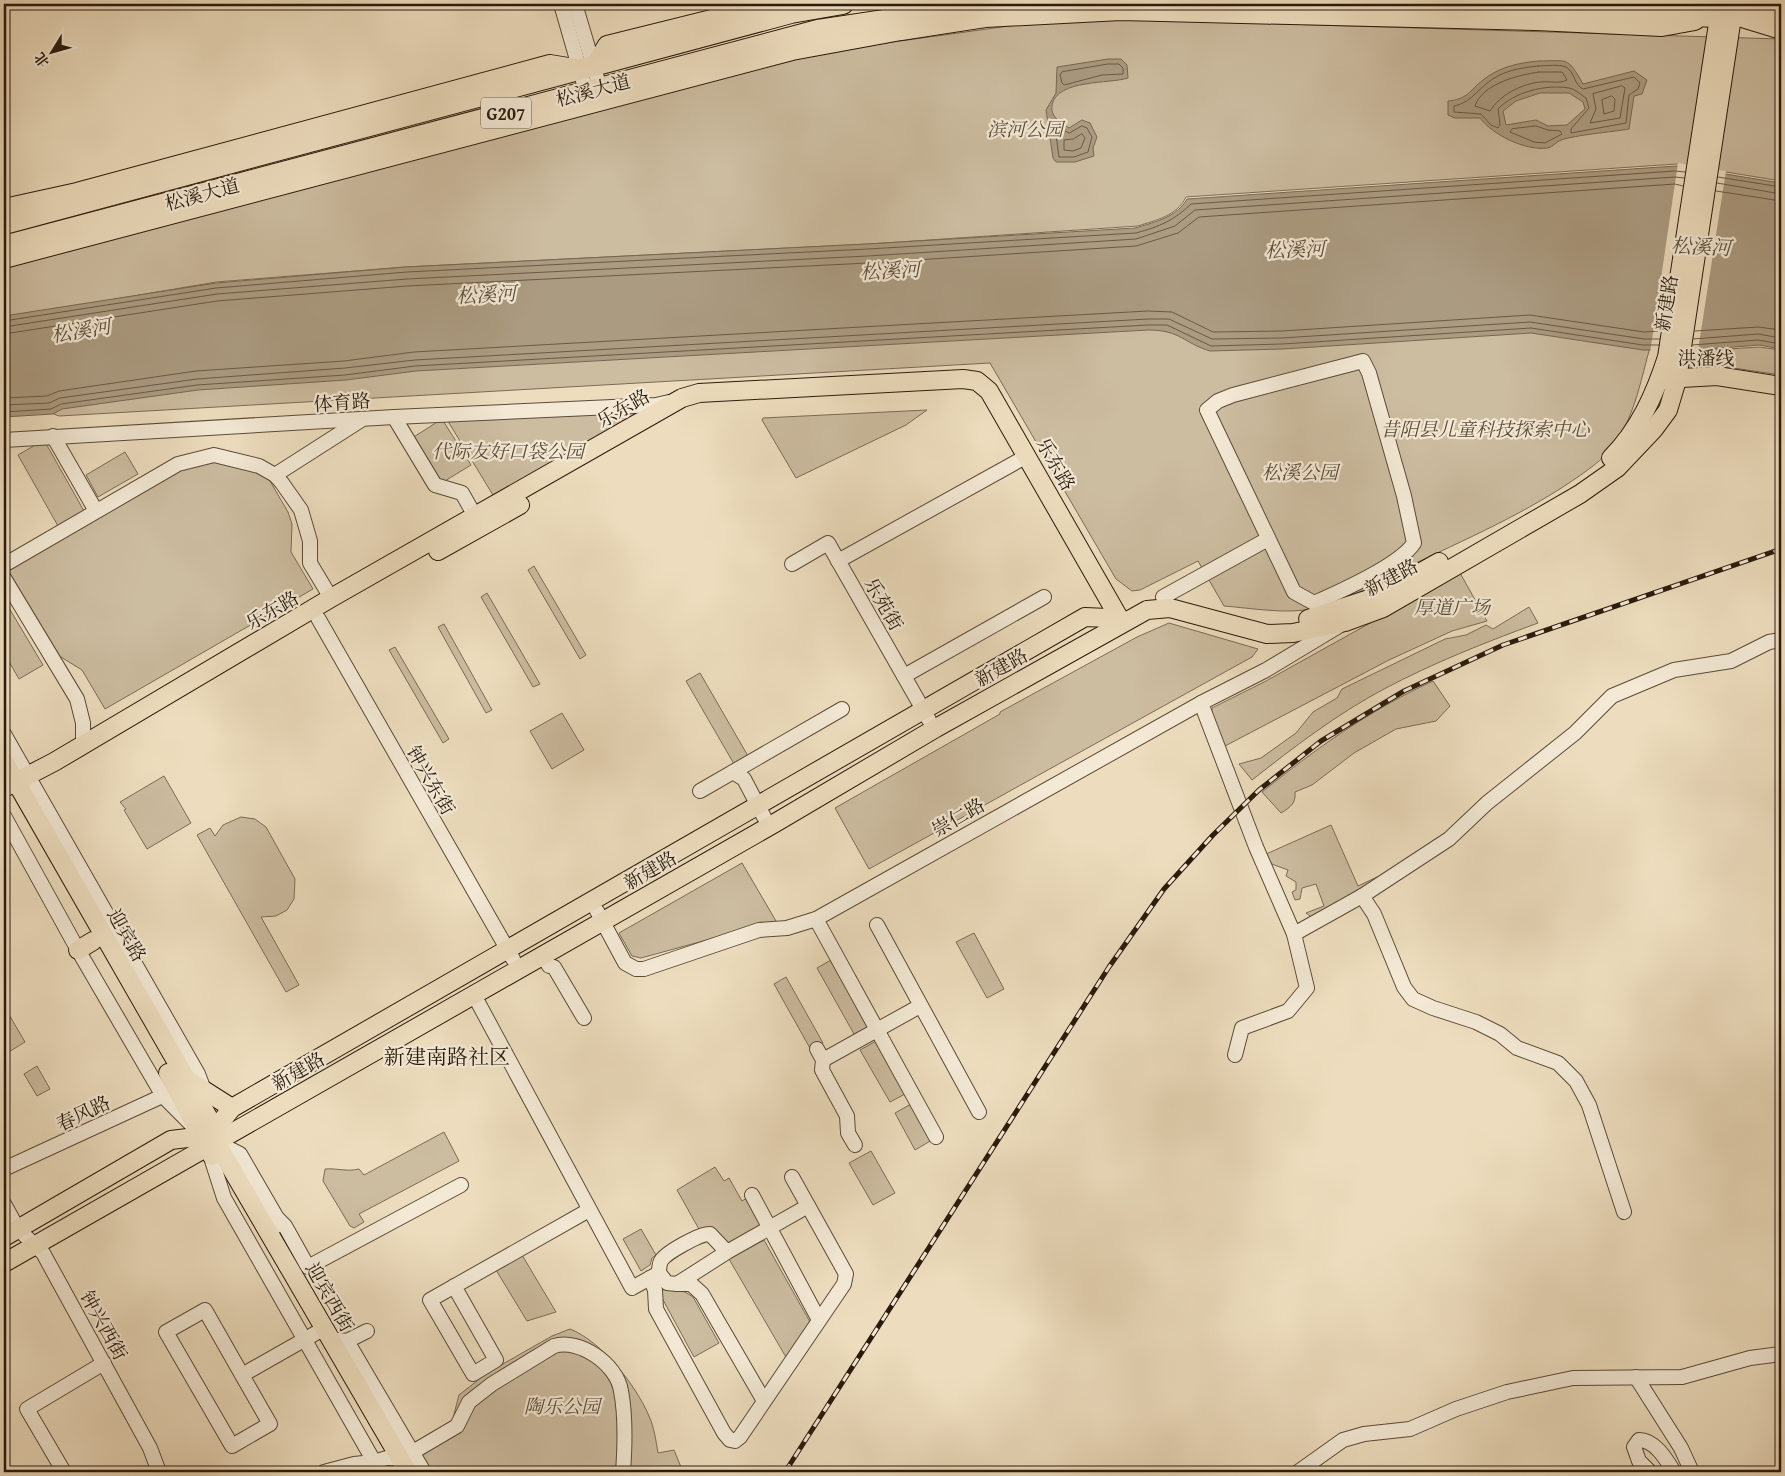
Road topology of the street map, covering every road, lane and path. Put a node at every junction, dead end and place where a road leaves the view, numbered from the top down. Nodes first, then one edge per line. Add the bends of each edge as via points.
1 (561, 4) edge
2 (575, 4) edge
3 (772, 4) edge
4 (843, 4) edge
5 (1013, 4) edge
6 (1328, 4) edge
7 (1350, 4) edge
8 (1727, 10) edge
9 (1781, 16) edge
10 (1781, 30) edge
11 (587, 68) junction
12 (593, 89) junction
13 (356, 159) junction
14 (4, 208) edge
15 (4, 224) edge
16 (4, 246) edge
17 (4, 259) edge
18 (1668, 380) junction
19 (1781, 386) edge
20 (682, 398) junction
21 (394, 417) junction
22 (362, 420) junction
23 (53, 436) junction
24 (4, 440) edge
25 (1018, 461) junction
26 (276, 475) junction
27 (96, 511) junction
28 (475, 516) junction
29 (1268, 539) junction
30 (838, 561) junction
31 (792, 564) dead end
32 (4, 565) edge
33 (4, 578) edge
34 (1044, 597) dead end
35 (1163, 597) junction
36 (331, 598) junction
37 (318, 618) junction
38 (1115, 621) junction
39 (1345, 622) junction
40 (1781, 640) edge
41 (904, 676) junction
42 (1201, 703) junction
43 (842, 709) dead end
44 (926, 715) junction
45 (4, 734) edge
46 (83, 744) junction
47 (4, 761) edge
48 (733, 772) junction
49 (14, 788) edge
50 (700, 791) dead end
51 (762, 811) junction
52 (4, 816) edge
53 (1362, 896) junction
54 (816, 919) junction
55 (602, 921) junction
56 (877, 925) dead end
57 (1294, 934) junction
58 (105, 937) junction
59 (78, 950) junction
60 (510, 954) junction
61 (546, 961) junction
62 (475, 1001) junction
63 (920, 1006) junction
64 (584, 1018) dead end
65 (878, 1030) junction
66 (1235, 1055) dead end
67 (175, 1088) junction
68 (204, 1090) junction
69 (232, 1108) junction
70 (979, 1112) dead end
71 (936, 1137) dead end
72 (210, 1138) junction
73 (855, 1145) dead end
74 (4, 1169) edge
75 (792, 1177) dead end
76 (248, 1182) junction
77 (461, 1185) dead end
78 (752, 1195) dead end
79 (4, 1204) edge
80 (808, 1206) junction
81 (589, 1210) junction
82 (1624, 1212) dead end
83 (277, 1218) junction
84 (770, 1228) junction
85 (25, 1240) edge
86 (272, 1240) junction
87 (4, 1250) edge
88 (727, 1252) junction
89 (4, 1263) edge
90 (4, 1276) edge
91 (654, 1276) junction
92 (677, 1284) junction
93 (454, 1286) junction
94 (819, 1320) junction
95 (367, 1331) dead end
96 (324, 1337) junction
97 (1781, 1354) edge
98 (104, 1363) junction
99 (242, 1375) junction
100 (1636, 1377) junction
101 (764, 1401) junction
102 (394, 1464) edge
103 (64, 1472) edge
104 (159, 1472) edge
105 (324, 1472) edge
106 (424, 1472) edge
107 (623, 1472) edge
108 (1298, 1472) edge
109 (1650, 1472) edge
110 (1674, 1472) edge
111 (1692, 1472) edge

1 - 11 street
2 - 11 street
3 - 11 main road via 607,45
4 - 11 highway, 松溪大道 / G207 via 791,13
5 - 12 highway, 松溪大道 / G207 via 818,30
6 - 7 highway
7 - 8 highway
8 - 9 highway
8 - 10 main road
8 - 13 main road via 1662,27 1120,11 985,18 792,51
8 - 18 main road, 新建路
11 - 12 street
11 - 14 main road via 550,64 78,192
11 - 15 highway, 松溪大道 / G207
12 - 13 highway, 松溪大道 / G207
13 - 16 highway, 松溪大道 / G207
13 - 17 main road via 226,202
18 - 19 main road, 洪潘线 via 1717,376
18 - 35 main road, 新建路 via 1623,445 1573,487 1378,596 1318,617 1269,623
18 - 39 main road, 新建路 via 1668,410 1617,468 1580,494 1384,608
20 - 21 street, 体育路 via 656,405
20 - 28 main road, 乐东路
20 - 38 main road, 乐东路 via 699,393 963,379 977,381 989,391
21 - 22 street, 体育路
21 - 28 street via 434,485 462,493
22 - 23 street, 体育路
22 - 26 street
23 - 24 street, 体育路
23 - 27 street
25 - 30 street
25 - 37 main road, 乐东路 via 974,390 704,403 679,412 534,498
25 - 38 main road, 乐东路
26 - 27 street via 259,466 214,455 178,464
26 - 36 street via 301,510 310,541 310,563
27 - 32 street
28 - 36 main road, 乐东路
29 - 29 street via 1294,592 1314,603 1363,580 1398,558 1414,543 1402,487 1363,361 1233,395 1207,410
29 - 35 street
30 - 31 street, 乐苑街 via 828,543
30 - 41 street, 乐苑街
33 - 46 street via 77,699 83,723
34 - 41 street
35 - 38 main road, 新建路 via 1140,600
36 - 46 main road, 乐东路
37 - 49 main road, 乐东路
37 - 60 street, 钟兴东街
38 - 39 main road, 新建路 via 1155,608 1170,608 1267,634 1293,633
38 - 44 main road, 新建路
38 - 55 main road, 新建路
39 - 42 street, 崇仁路 via 1266,670
40 - 53 street via 1769,642 1731,661 1674,670 1612,696 1575,733 1487,803 1449,839
41 - 44 street, 乐苑街
42 - 54 street, 崇仁路
42 - 57 street via 1256,847
43 - 48 street
44 - 51 main road, 新建路
45 - 49 street
46 - 49 main road, 乐东路
47 - 49 main road, 迎宾路
48 - 50 street
48 - 51 street via 744,780
49 - 58 main road, 迎宾路
49 - 58 street
51 - 55 main road, 新建路
51 - 60 main road
52 - 59 street
53 - 57 street
53 - 82 street via 1374,914 1404,987 1414,999 1476,1022 1500,1034 1517,1048 1558,1063 1576,1081 1589,1105
54 - 55 street, 崇仁路 via 787,928 759,930 644,969 625,963
54 - 65 street
55 - 60 main road, 新建路
55 - 61 main road, 新建路
56 - 63 street
57 - 66 street via 1307,988 1288,1011 1242,1028
58 - 59 main road
58 - 67 main road, 迎宾路
58 - 68 street via 198,1074
59 - 67 street
60 - 69 main road
60 - 72 main road, 新建路
61 - 62 main road, 新建路
61 - 64 street via 554,967
62 - 72 main road, 新建路
62 - 81 street
63 - 65 street
63 - 70 street
65 - 71 street
65 - 73 street via 820,1055 822,1070 846,1116 848,1133
67 - 68 main road
67 - 72 main road, 迎宾路
67 - 74 street, 春风路
68 - 69 main road
68 - 72 street
69 - 72 main road
72 - 76 main road, 迎宾西街
72 - 85 main road, 新建路
72 - 96 main road, 迎宾西街
75 - 80 street
76 - 83 street
76 - 86 main road, 迎宾西街
77 - 83 street via 308,1268 285,1226
78 - 84 street
79 - 85 street, 钟兴西街
80 - 84 street
80 - 94 street via 846,1274 844,1284
81 - 91 street via 632,1288
81 - 93 street
83 - 86 street
84 - 88 street
84 - 94 street
85 - 87 main road, 新建路
85 - 89 main road, 新建路
85 - 90 main road
85 - 98 street, 钟兴西街
86 - 96 main road, 迎宾西街
88 - 91 street via 714,1237 705,1234 665,1256
88 - 92 street
91 - 92 street
91 - 101 street via 656,1309 730,1440 740,1437
92 - 101 street via 690,1284 702,1294
93 - 93 street via 430,1300 473,1374 496,1360
94 - 101 street
95 - 96 street
96 - 99 street
96 - 102 main road, 迎宾西街
96 - 102 main road, 迎宾西街 via 371,1396
97 - 100 street via 1750,1358 1682,1377
98 - 103 street via 27,1408
98 - 104 street, 钟兴西街 via 150,1448
99 - 99 street via 205,1310 166,1332 232,1446 270,1424
100 - 108 street via 1573,1378 1506,1392 1410,1429 1364,1434 1343,1440
100 - 111 street via 1681,1448
102 - 105 street via 354,1464
102 - 106 street
102 - 107 street via 457,1426 469,1402 492,1384 563,1343 594,1353 614,1374 621,1389 625,1438
109 - 110 street via 1639,1461 1634,1447 1638,1440 1646,1440 1659,1450

